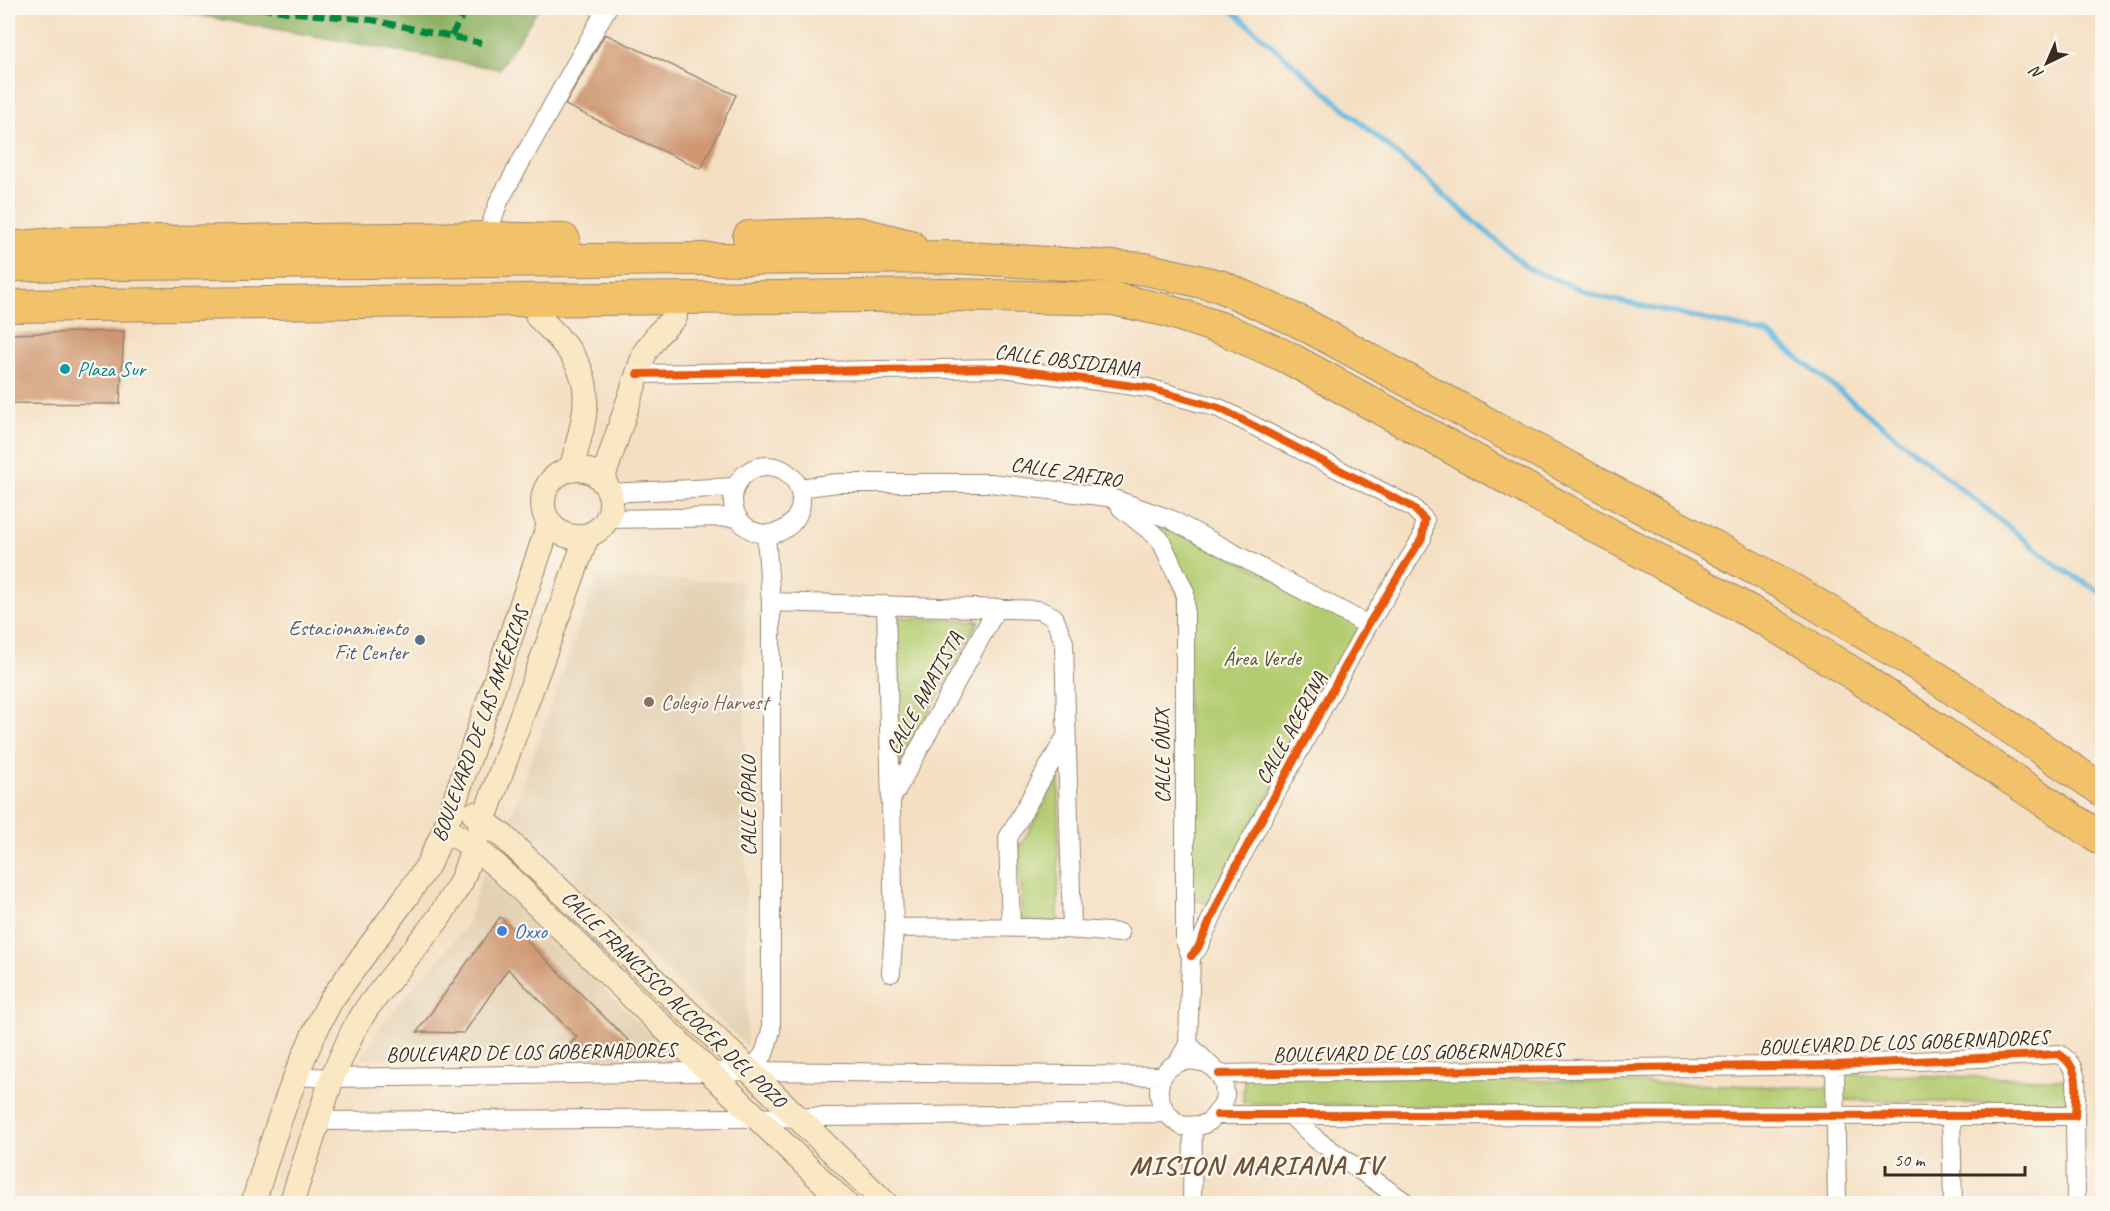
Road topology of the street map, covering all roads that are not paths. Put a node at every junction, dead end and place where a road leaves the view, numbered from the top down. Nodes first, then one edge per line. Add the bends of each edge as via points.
1 (607, 8) edge
2 (486, 238) junction
3 (12, 249) edge
4 (952, 257) junction
5 (950, 295) junction
6 (8, 306) edge
7 (538, 317) junction
8 (675, 317) junction
9 (8, 319) edge
10 (637, 374) junction
11 (570, 470) junction
12 (606, 487) junction
13 (735, 487) junction
14 (799, 488) junction
15 (1108, 497) junction
16 (737, 517) junction
17 (607, 519) junction
18 (1425, 520) joint
19 (549, 524) junction
20 (766, 535) junction
21 (587, 536) junction
22 (771, 602) junction
23 (886, 605) junction
24 (997, 608) junction
25 (1368, 625) junction
26 (1065, 738) junction
27 (2103, 790) edge
28 (891, 800) junction
29 (456, 801) junction
30 (485, 821) junction
31 (445, 829) junction
32 (2103, 839) edge
33 (475, 848) junction
34 (1185, 902) junction
35 (1213, 914) junction
36 (1011, 927) junction
37 (894, 928) junction
38 (1072, 928) junction
39 (1120, 933) dead end
40 (1191, 956) junction
41 (891, 974) dead end
42 (1188, 1044) junction
43 (1178, 1062) junction
44 (1835, 1065) junction
45 (1212, 1068) junction
46 (710, 1071) junction
47 (750, 1071) junction
48 (295, 1076) junction
49 (1163, 1076) junction
50 (332, 1078) junction
51 (1165, 1113) junction
52 (1217, 1114) junction
53 (1289, 1114) junction
54 (1836, 1116) junction
55 (1951, 1116) junction
56 (2075, 1116) junction
57 (798, 1117) junction
58 (757, 1118) junction
59 (317, 1121) junction
60 (1192, 1126) junction
61 (253, 1203) edge
62 (291, 1203) edge
63 (846, 1203) edge
64 (886, 1203) edge
65 (1192, 1203) edge
66 (1408, 1203) edge
67 (1837, 1203) edge
68 (1953, 1203) edge
69 (2076, 1203) edge

1 - 2 street via 499,201
2 - 3 highway via 67,243
2 - 4 highway via 568,240 858,233
3 - 4 highway
4 - 27 highway via 1145,269 1220,286 1300,322 1780,583 1921,666
5 - 6 highway
5 - 8 highway via 831,312
5 - 32 highway via 1113,299 1165,310 1226,330 1287,357 1769,622
7 - 8 highway
7 - 9 highway
7 - 11 main road via 570,350 584,381 584,418
8 - 10 main road via 645,352
10 - 12 main road
10 - 18 street, CALLE OBSIDIANA via 1003,368 1148,388 1218,408 1412,507
11 - 12 main road via 588,471
11 - 19 main road via 559,474 544,491 542,502
12 - 13 street
12 - 17 main road via 610,511
13 - 14 street via 751,470 762,466 784,471
13 - 16 street
14 - 15 street, CALLE ZAFIRO via 838,483 990,483
14 - 20 street via 800,510 795,520 788,528
15 - 25 street, CALLE ZAFIRO via 1170,519
15 - 34 street, CALLE ÓNIX via 1161,539 1185,592
16 - 17 street
16 - 20 street via 744,526
17 - 21 main road
18 - 25 street, CALLE ACERINA via 1422,538
19 - 21 main road via 566,536
19 - 29 main road, BOULEVARD DE LAS AMÉRICAS
20 - 22 street, CALLE ÓPALO
21 - 30 main road, BOULEVARD DE LAS AMÉRICAS
22 - 23 street, CALLE AMATISTA
22 - 47 street, CALLE ÓPALO via 771,1031 764,1054
23 - 24 street, CALLE AMATISTA
23 - 28 street, CALLE AMATISTA
24 - 26 street, CALLE AMATISTA via 1039,610 1054,617 1064,642
24 - 28 street, CALLE AMATISTA
25 - 35 street, CALLE ACERINA
26 - 36 street via 1008,838
26 - 38 street, CALLE AMATISTA
28 - 37 street, CALLE AMATISTA
29 - 30 main road, CALLE FRANCISCO ALCOCER DEL POZO
29 - 31 main road, BOULEVARD DE LAS AMÉRICAS
30 - 33 main road, BOULEVARD DE LAS AMÉRICAS
30 - 47 main road, CALLE FRANCISCO ALCOCER DEL POZO
31 - 33 main road, CALLE FRANCISCO ALCOCER DEL POZO
31 - 48 main road, BOULEVARD DE LAS AMÉRICAS via 428,865 331,1000
33 - 46 main road, CALLE FRANCISCO ALCOCER DEL POZO
33 - 50 main road, BOULEVARD DE LAS AMÉRICAS via 461,882 438,919 353,1031
34 - 35 street via 1194,914
34 - 40 street, CALLE ÓNIX via 1185,940
35 - 40 street, CALLE ACERINA
36 - 37 street
36 - 38 street
37 - 41 street, CALLE AMATISTA
38 - 39 street
40 - 42 street, CALLE ÓNIX
42 - 43 street, CALLE ÓNIX
42 - 45 street
43 - 45 street via 1188,1060
43 - 49 street
44 - 45 street, BOULEVARD DE LOS GOBERNADORES
44 - 54 street
44 - 56 street, BOULEVARD DE LOS GOBERNADORES via 2059,1054 2069,1060 2075,1072
45 - 52 street via 1224,1084 1223,1105
46 - 47 street, BOULEVARD DE LOS GOBERNADORES
46 - 50 street, BOULEVARD DE LOS GOBERNADORES
46 - 58 main road, CALLE FRANCISCO ALCOCER DEL POZO
47 - 49 street, BOULEVARD DE LOS GOBERNADORES
47 - 57 main road, CALLE FRANCISCO ALCOCER DEL POZO
48 - 50 street, BOULEVARD DE LOS GOBERNADORES
48 - 61 main road, BOULEVARD DE LAS AMÉRICAS
49 - 51 street via 1158,1094
50 - 59 main road, BOULEVARD DE LAS AMÉRICAS
51 - 57 street
51 - 60 street via 1182,1126
52 - 53 street
52 - 60 street via 1202,1125
53 - 54 street
53 - 66 street via 1317,1140
54 - 55 street
54 - 67 street
55 - 56 street
55 - 68 street
56 - 69 street
57 - 58 street
57 - 64 main road, CALLE FRANCISCO ALCOCER DEL POZO
58 - 59 street
58 - 63 main road, CALLE FRANCISCO ALCOCER DEL POZO
59 - 62 main road, BOULEVARD DE LAS AMÉRICAS
60 - 65 street

